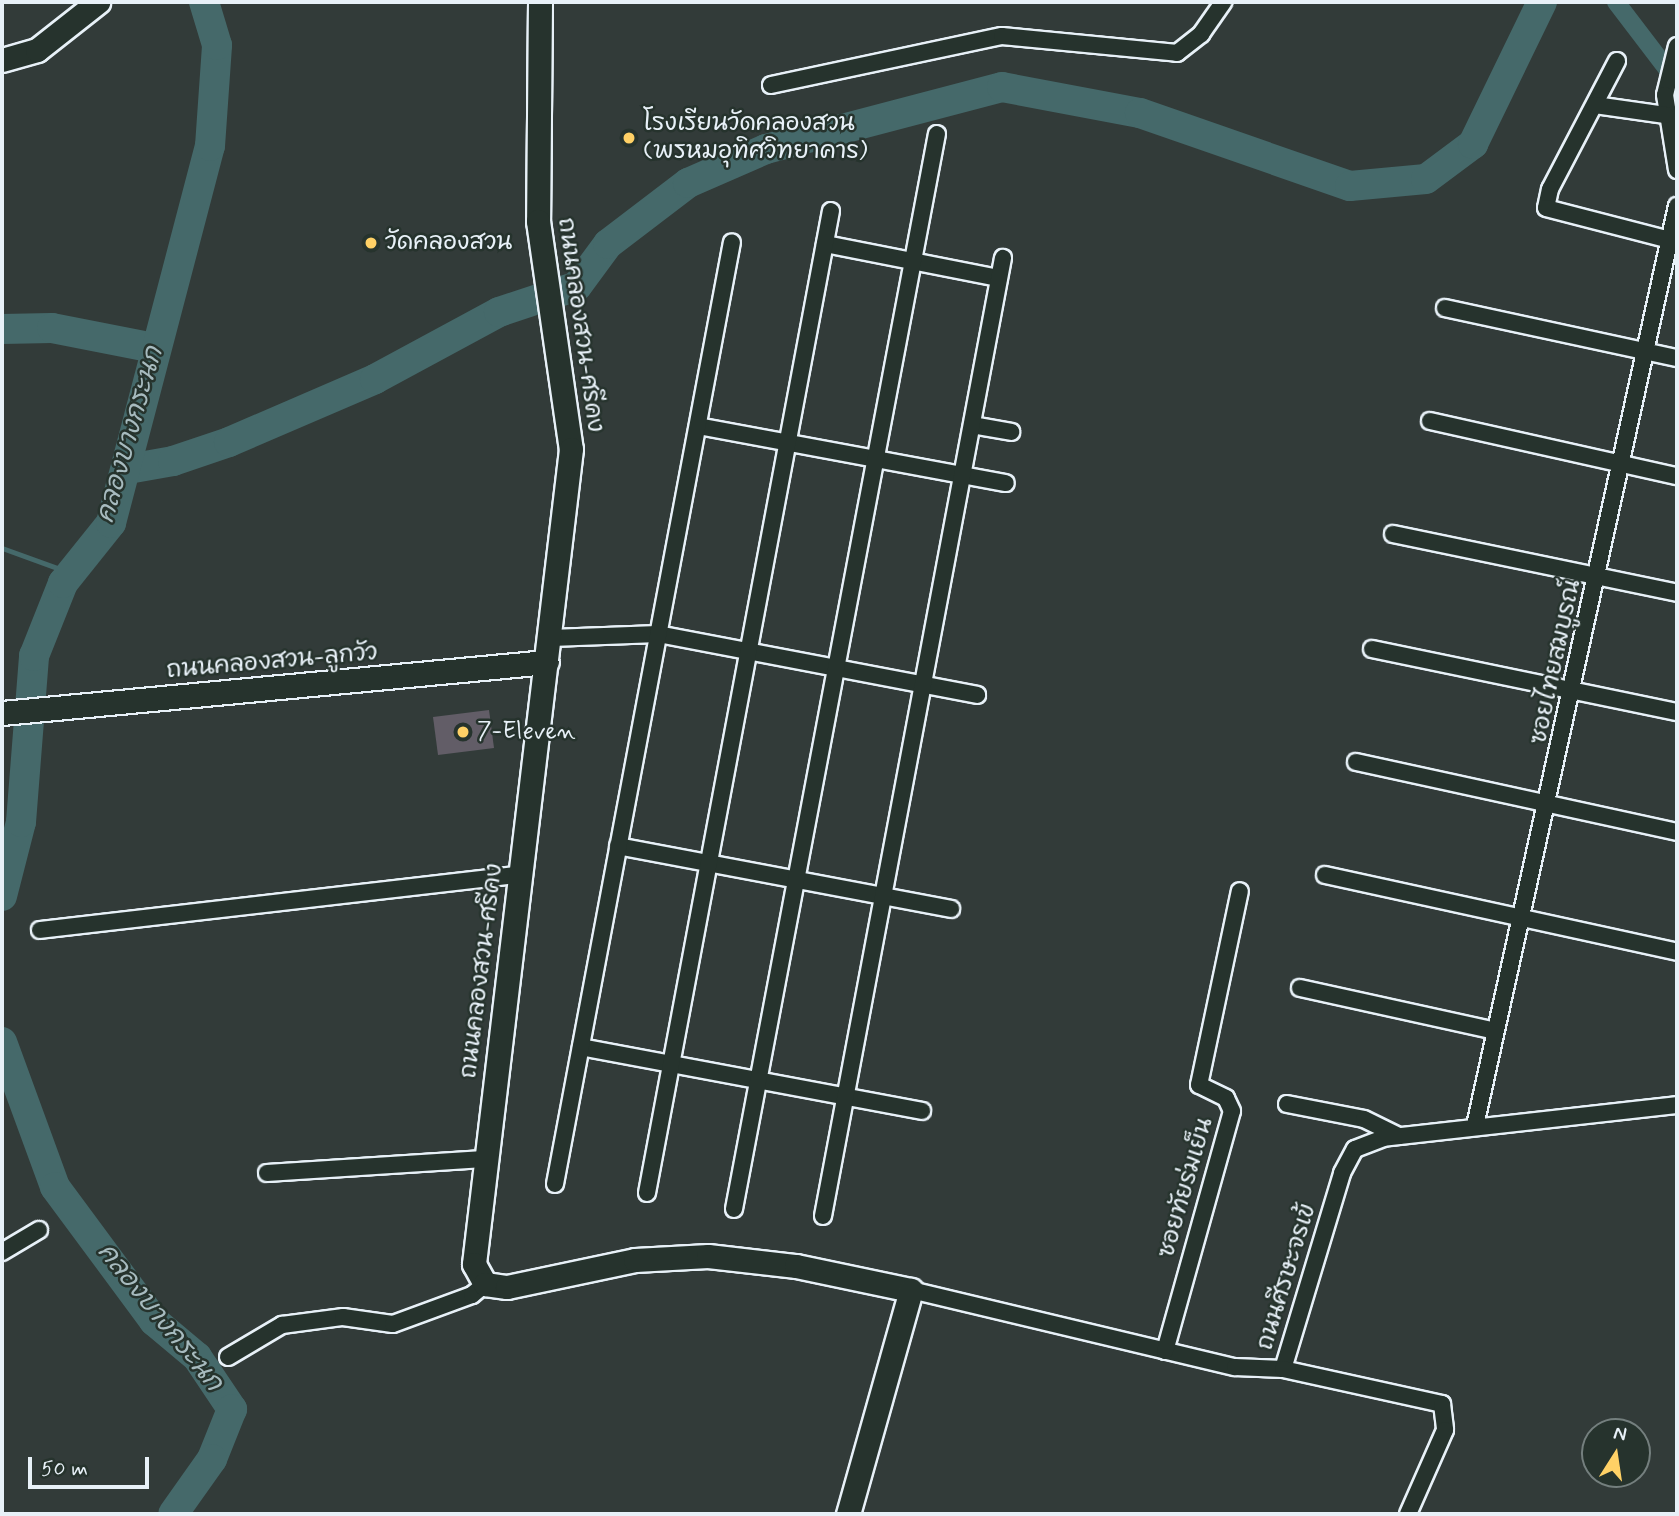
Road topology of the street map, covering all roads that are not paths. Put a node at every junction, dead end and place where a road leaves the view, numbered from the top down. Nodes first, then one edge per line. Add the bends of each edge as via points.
1 (97, 2) edge
2 (540, 2) edge
3 (1223, 2) edge
4 (1677, 47) edge
5 (2, 60) edge
6 (1617, 61) dead end
7 (771, 85) dead end
8 (1595, 105) junction
9 (1665, 115) junction
10 (937, 134) dead end
11 (1677, 170) edge
12 (1677, 206) edge
13 (831, 211) dead end
14 (1670, 240) junction
15 (732, 242) dead end
16 (825, 244) junction
17 (1003, 258) dead end
18 (914, 262) junction
19 (999, 278) junction
20 (1445, 308) dead end
21 (1647, 351) junction
22 (1677, 358) edge
23 (1430, 421) dead end
24 (972, 425) junction
25 (698, 426) junction
26 (1012, 432) dead end
27 (787, 445) junction
28 (876, 461) junction
29 (1623, 465) junction
30 (963, 476) junction
31 (1677, 476) edge
32 (1006, 483) dead end
33 (1393, 534) dead end
34 (1598, 576) junction
35 (1677, 593) edge
36 (657, 634) junction
37 (551, 638) junction
38 (1372, 649) dead end
39 (748, 651) junction
40 (547, 663) junction
41 (835, 666) junction
42 (925, 684) junction
43 (1574, 690) junction
44 (977, 695) dead end
45 (1677, 712) edge
46 (2, 713) edge
47 (1356, 762) dead end
48 (1549, 804) junction
49 (1677, 832) edge
50 (618, 846) junction
51 (708, 866) junction
52 (521, 874) junction
53 (1325, 875) dead end
54 (794, 882) junction
55 (1240, 891) dead end
56 (884, 896) junction
57 (951, 909) dead end
58 (1525, 918) junction
59 (40, 930) dead end
60 (1677, 952) edge
61 (1300, 988) dead end
62 (1495, 1031) junction
63 (581, 1047) junction
64 (671, 1064) junction
65 (757, 1079) junction
66 (845, 1096) junction
67 (1287, 1104) dead end
68 (1677, 1105) edge
69 (922, 1111) dead end
70 (1475, 1126) junction
71 (1399, 1136) junction
72 (484, 1160) junction
73 (267, 1173) dead end
74 (555, 1184) dead end
75 (647, 1193) dead end
76 (734, 1209) dead end
77 (823, 1216) dead end
78 (39, 1230) dead end
79 (2, 1252) edge
80 (485, 1284) junction
81 (911, 1290) junction
82 (1165, 1351) junction
83 (228, 1357) dead end
84 (1283, 1369) junction
85 (848, 1514) edge
86 (1408, 1514) edge

1 - 5 street via 37,50
2 - 37 street, ถนนคลองสวน-ศรีคง via 538,221 571,449
3 - 7 street via 1202,34 1177,53 1002,36
4 - 9 street
6 - 8 street
8 - 9 street
8 - 14 street via 1550,189 1546,208
9 - 11 street
10 - 18 street
12 - 14 street, ซอยไทยสมบูรณ์
13 - 16 street
14 - 21 street, ซอยไทยสมบูรณ์
15 - 25 street
16 - 18 street
16 - 27 street
17 - 19 street
18 - 19 street
18 - 28 street
19 - 24 street
20 - 21 street
21 - 22 street
21 - 29 street, ซอยไทยสมบูรณ์
23 - 29 street
24 - 26 street
24 - 30 street
25 - 27 street
25 - 36 street
27 - 28 street
27 - 39 street
28 - 30 street
28 - 41 street
29 - 31 street
29 - 34 street, ซอยไทยสมบูรณ์
30 - 32 street
30 - 42 street
33 - 34 street
34 - 35 street
34 - 43 street, ซอยไทยสมบูรณ์
36 - 37 street
36 - 39 street
36 - 50 street
37 - 40 street, ถนนคลองสวน-ศรีคง
38 - 43 street
39 - 41 street
39 - 51 street
40 - 46 street, ถนนคลองสวน-ลูกวัว
40 - 52 street, ถนนคลองสวน-ศรีคง
41 - 42 street
41 - 54 street
42 - 44 street
42 - 56 street
43 - 45 street
43 - 48 street, ซอยไทยสมบูรณ์
47 - 48 street
48 - 49 street
48 - 58 street, ซอยไทยสมบูรณ์
50 - 51 street
50 - 63 street
51 - 54 street
51 - 64 street
52 - 59 street
52 - 72 street, ถนนคลองสวน-ศรีคง
53 - 58 street
54 - 56 street
54 - 65 street
55 - 82 street, ซอยทัยร่มเย็น via 1199,1085 1226,1098 1232,1111
56 - 57 street
56 - 66 street
58 - 60 street
58 - 62 street, ซอยไทยสมบูรณ์
61 - 62 street
62 - 70 street, ซอยไทยสมบูรณ์
63 - 64 street
63 - 74 street
64 - 65 street
64 - 75 street
65 - 66 street
65 - 76 street
66 - 69 street
66 - 77 street
67 - 71 street via 1364,1119
68 - 70 street, ถนนศีรษะจรเข้
70 - 71 street, ถนนศีรษะจรเข้
71 - 84 street, ถนนศีรษะจรเข้ via 1367,1142 1348,1158
72 - 73 street
72 - 80 street, ถนนคลองสวน-ศรีคง via 474,1264
78 - 79 street
80 - 81 street via 507,1287 635,1259 708,1256 796,1266
80 - 83 street via 472,1295 393,1324 343,1317 282,1325
81 - 82 street, ถนนศีรษะจรเข้
81 - 85 street
82 - 84 street, ถนนศีรษะจรเข้ via 1235,1367
84 - 86 street via 1442,1404 1444,1430

